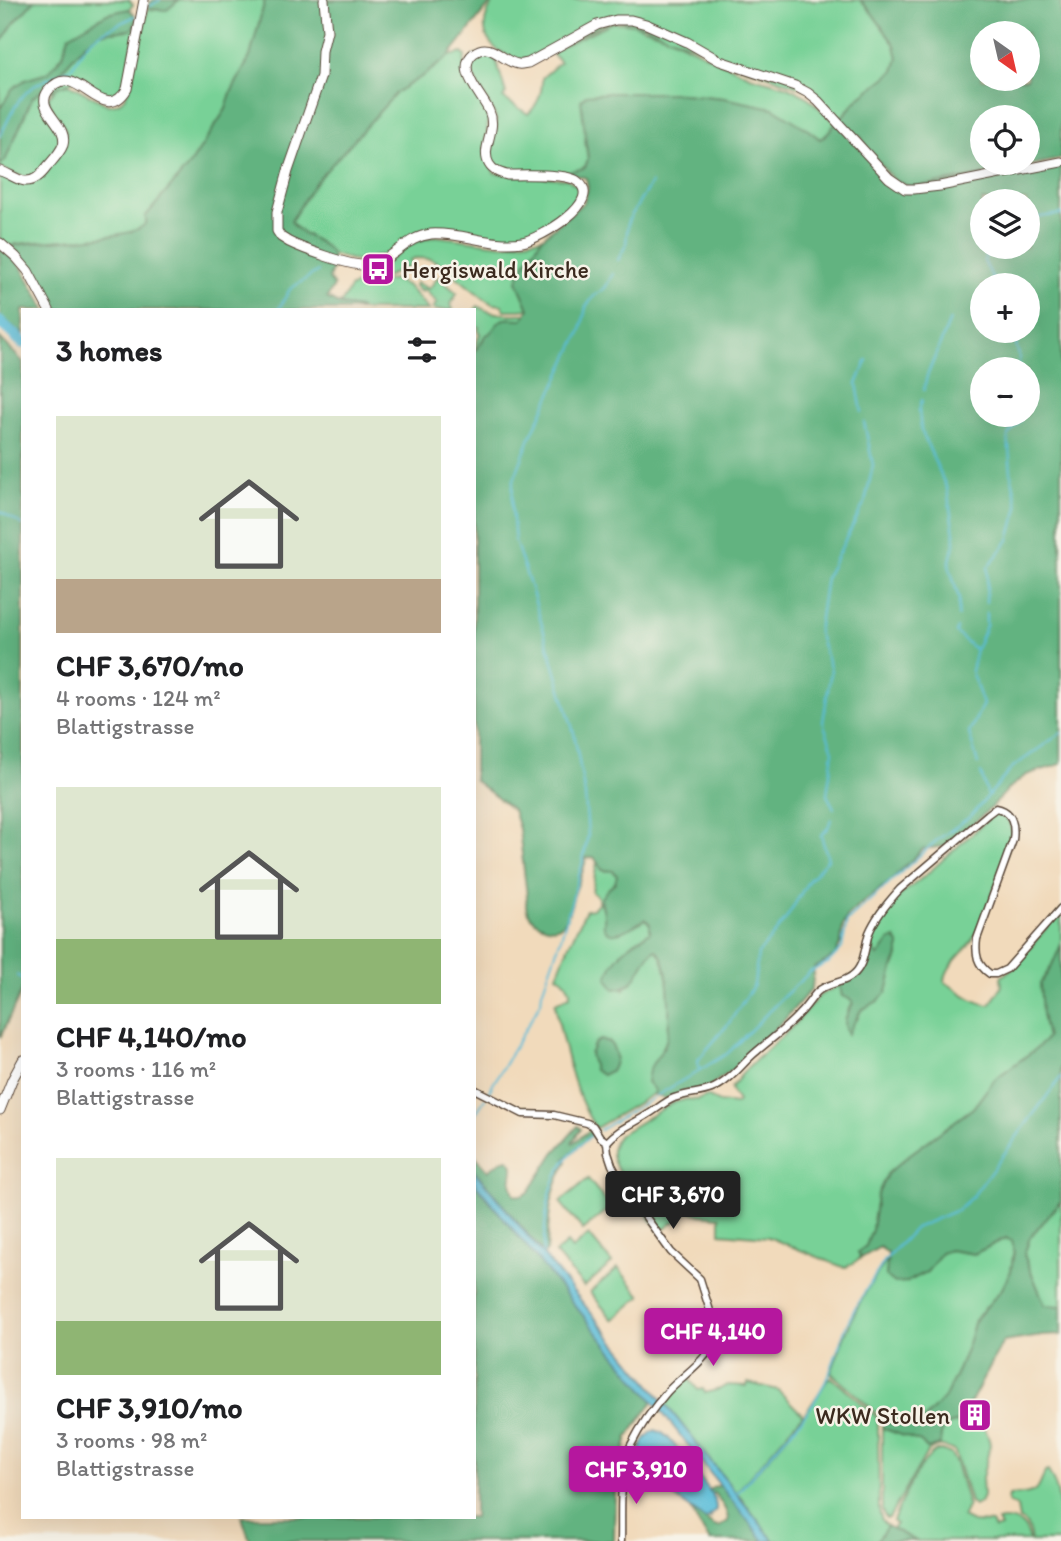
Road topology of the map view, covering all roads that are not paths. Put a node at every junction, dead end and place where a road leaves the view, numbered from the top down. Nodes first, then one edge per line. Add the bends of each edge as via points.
1 (144, 0) edge
2 (324, 0) edge
3 (1061, 162) edge
4 (0, 171) edge
5 (0, 243) edge
6 (48, 308) edge
7 (1061, 908) edge
8 (21, 1064) edge
9 (476, 1090) edge
10 (0, 1110) edge
11 (607, 1142) junction
12 (621, 1541) edge

1 - 4 street via 122,96 109,103 71,82 54,86 45,105 62,132 60,151 33,180
2 - 3 street via 327,31 321,76 288,171 276,228 289,242 353,264 376,263 409,241 431,233 523,242 547,232 576,210 583,193 573,179 507,175 491,166 487,153 491,116 468,76 467,65 472,54 483,49 514,63 528,63 610,21 646,24 720,61 803,90 905,189
5 - 6 street via 28,271
7 - 11 street via 1007,969 990,974 979,963 977,939 1014,829 1010,816 996,808 888,902 870,930 855,974 824,987 716,1088 667,1101
8 - 10 street
9 - 11 street via 523,1115 554,1115 587,1123
11 - 12 street via 622,1184 675,1256 701,1279 716,1337 711,1349 663,1397 630,1447 624,1470

